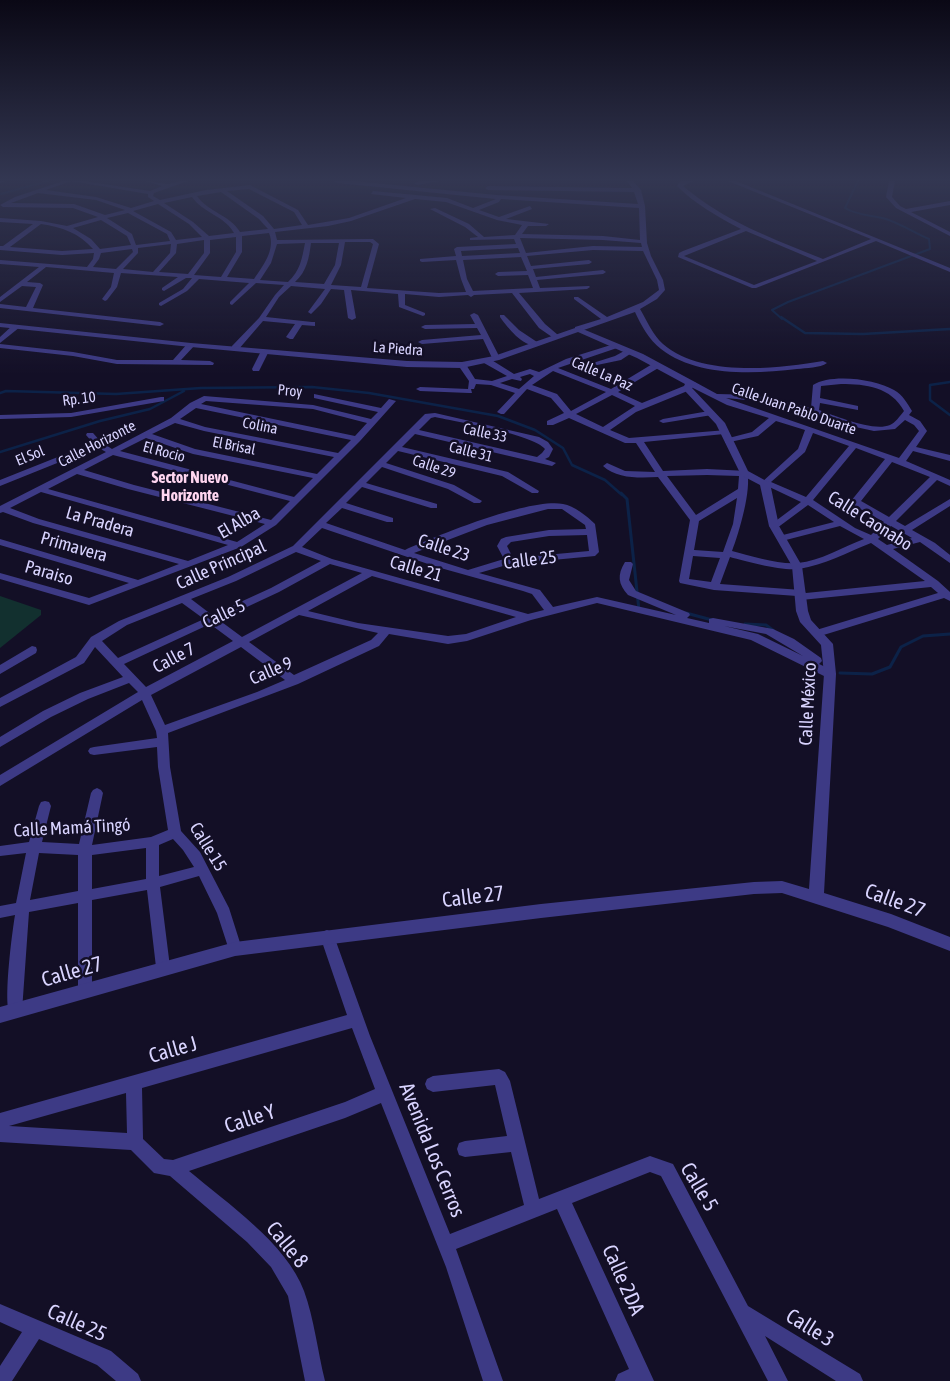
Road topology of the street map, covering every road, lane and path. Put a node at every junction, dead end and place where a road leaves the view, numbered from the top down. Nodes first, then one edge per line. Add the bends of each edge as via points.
1 (94, 245) edge
2 (146, 245) edge
3 (173, 245) edge
4 (207, 245) edge
5 (241, 245) edge
6 (274, 245) edge
7 (307, 245) edge
8 (342, 245) edge
9 (376, 245) edge
10 (639, 245) edge
11 (645, 245) edge
12 (702, 245) edge
13 (786, 245) edge
14 (860, 245) edge
15 (892, 245) edge
16 (519, 246) joint
17 (134, 247) junction
18 (3, 248) edge
19 (605, 248) joint
20 (433, 250) dead end
21 (98, 251) junction
22 (522, 255) junction
23 (460, 258) junction
24 (432, 259) junction
25 (422, 260) dead end
26 (556, 260) dead end
27 (823, 261) junction
28 (0, 262) edge
29 (589, 262) dead end
30 (45, 265) junction
31 (461, 266) junction
32 (89, 268) junction
33 (118, 270) junction
34 (432, 270) dead end
35 (950, 270) edge
36 (529, 271) junction
37 (603, 272) dead end
38 (155, 273) junction
39 (498, 274) dead end
40 (191, 276) junction
41 (223, 278) junction
42 (255, 281) junction
43 (21, 284) junction
44 (291, 284) junction
45 (587, 286) dead end
46 (327, 287) junction
47 (347, 288) junction
48 (364, 288) junction
49 (164, 289) dead end
50 (538, 291) junction
51 (402, 292) junction
52 (515, 292) junction
53 (472, 294) junction
54 (576, 298) dead end
55 (105, 299) dead end
56 (0, 300) edge
57 (232, 303) dead end
58 (161, 304) dead end
59 (0, 306) edge
60 (29, 308) junction
61 (636, 308) junction
62 (311, 312) dead end
63 (423, 314) dead end
64 (474, 315) dead end
65 (502, 316) dead end
66 (352, 318) dead end
67 (261, 319) junction
68 (605, 320) junction
69 (300, 323) junction
70 (160, 324) dead end
71 (312, 324) dead end
72 (0, 325) edge
73 (480, 326) junction
74 (16, 327) junction
75 (425, 327) dead end
76 (578, 329) junction
77 (290, 337) dead end
78 (486, 337) junction
79 (555, 337) junction
80 (0, 341) edge
81 (422, 342) dead end
82 (534, 344) junction
83 (190, 345) junction
84 (0, 346) edge
85 (614, 346) junction
86 (235, 348) junction
87 (265, 351) junction
88 (629, 352) junction
89 (492, 359) junction
90 (176, 362) junction
91 (210, 363) dead end
92 (596, 363) dead end
93 (823, 363) dead end
94 (462, 365) junction
95 (657, 365) junction
96 (552, 368) junction
97 (256, 369) dead end
98 (541, 376) junction
99 (514, 378) junction
100 (473, 381) junction
101 (492, 383) junction
102 (690, 386) junction
103 (526, 387) junction
104 (420, 389) dead end
105 (612, 392) junction
106 (317, 396) dead end
107 (717, 396) junction
108 (204, 398) joint
109 (161, 399) dead end
110 (816, 400) junction
111 (392, 401) dead end
112 (192, 405) junction
113 (641, 406) junction
114 (855, 408) dead end
115 (381, 410) junction
116 (501, 412) dead end
117 (815, 412) junction
118 (709, 413) junction
119 (570, 415) junction
120 (904, 416) junction
121 (0, 417) edge
122 (775, 417) junction
123 (174, 420) junction
124 (663, 421) dead end
125 (372, 422) junction
126 (550, 424) dead end
127 (810, 429) junction
128 (413, 431) junction
129 (604, 431) junction
130 (90, 435) dead end
131 (146, 435) junction
132 (726, 437) junction
133 (357, 439) junction
134 (638, 440) junction
135 (98, 444) junction
136 (854, 445) junction
137 (397, 448) junction
138 (912, 448) junction
139 (112, 452) junction
140 (340, 456) junction
141 (890, 458) junction
142 (950, 458) edge
143 (539, 460) junction
144 (901, 462) junction
145 (552, 463) dead end
146 (380, 464) junction
147 (607, 466) dead end
148 (77, 471) junction
149 (661, 473) junction
150 (744, 473) junction
151 (936, 476) junction
152 (319, 477) junction
153 (0, 483) edge
154 (765, 483) junction
155 (950, 483) edge
156 (360, 484) junction
157 (40, 489) junction
158 (743, 490) junction
159 (535, 491) dead end
160 (296, 500) junction
161 (477, 501) dead end
162 (808, 501) junction
163 (950, 502) edge
164 (340, 504) junction
165 (434, 506) dead end
166 (2, 509) edge
167 (390, 520) dead end
168 (695, 520) junction
169 (273, 523) junction
170 (842, 523) junction
171 (891, 523) junction
172 (320, 524) junction
173 (774, 526) junction
174 (905, 530) junction
175 (591, 532) junction
176 (782, 538) junction
177 (872, 539) junction
178 (920, 539) junction
179 (0, 542) edge
180 (238, 545) junction
181 (296, 548) junction
182 (886, 548) junction
183 (406, 553) junction
184 (688, 553) junction
185 (727, 554) junction
186 (950, 560) edge
187 (330, 561) junction
188 (510, 561) junction
189 (190, 564) junction
190 (628, 564) dead end
191 (797, 566) junction
192 (370, 573) junction
193 (467, 573) junction
194 (0, 576) edge
195 (139, 583) junction
196 (934, 583) junction
197 (714, 587) junction
198 (801, 595) junction
199 (948, 596) edge
200 (184, 599) junction
201 (89, 602) joint
202 (299, 612) junction
203 (552, 612) junction
204 (528, 617) junction
205 (210, 620) junction
206 (386, 631) junction
207 (817, 633) junction
208 (95, 640) junction
209 (243, 641) junction
210 (32, 650) dead end
211 (117, 663) junction
212 (830, 667) junction
213 (0, 670) edge
214 (131, 678) junction
215 (294, 681) junction
216 (145, 693) junction
217 (0, 703) edge
218 (162, 736) junction
219 (0, 743) edge
220 (94, 751) dead end
221 (0, 781) edge
222 (97, 793) dead end
223 (45, 806) dead end
224 (175, 833) junction
225 (152, 842) junction
226 (32, 847) junction
227 (86, 848) junction
228 (0, 851) edge
229 (202, 870) junction
230 (153, 883) junction
231 (86, 895) junction
232 (816, 897) junction
233 (21, 908) junction
234 (0, 912) edge
235 (327, 936) junction
236 (950, 944) edge
237 (235, 949) junction
238 (163, 968) junction
239 (85, 991) junction
240 (7, 1013) edge
241 (357, 1019) junction
242 (134, 1084) junction
243 (433, 1084) dead end
244 (385, 1094) junction
245 (0, 1121) edge
246 (0, 1134) edge
247 (136, 1142) junction
248 (517, 1143) junction
249 (465, 1149) dead end
250 (173, 1168) junction
251 (561, 1198) junction
252 (533, 1209) junction
253 (446, 1244) junction
254 (0, 1313) edge
255 (744, 1313) junction
256 (35, 1329) junction
257 (636, 1379) edge
258 (1, 1381) edge
259 (131, 1381) edge
260 (315, 1381) edge
261 (493, 1381) edge
262 (778, 1381) edge
263 (853, 1381) edge

1 - 21 street
2 - 17 street
3 - 38 street via 172,253
4 - 40 street via 207,253
5 - 41 street via 234,265
6 - 42 street via 271,259
7 - 44 street via 305,262
8 - 46 street via 338,266
9 - 48 street
10 - 19 street
11 - 61 street, La Piedra via 663,288 656,297
12 - 27 street via 684,252 681,257 754,287
13 - 27 street
14 - 27 street
15 - 35 street
16 - 22 street
16 - 23 street via 457,249
17 - 21 street
17 - 33 street via 136,252
18 - 21 street via 62,253
19 - 22 street
20 - 24 street
21 - 32 street
22 - 23 street
22 - 36 street
23 - 24 street
23 - 31 street
24 - 25 street
26 - 36 street
28 - 30 street
29 - 36 street
30 - 32 street
30 - 43 street
31 - 34 street via 432,265
31 - 53 street
32 - 33 street
33 - 38 street
33 - 55 street via 114,287
36 - 37 street
36 - 39 street
36 - 50 street
38 - 40 street
40 - 41 street
40 - 49 street
40 - 58 street via 186,289
41 - 42 street
42 - 44 street
42 - 57 street
43 - 56 street
43 - 60 street via 40,285
44 - 46 street
44 - 67 street via 277,296
45 - 50 street
46 - 47 street
46 - 62 street
47 - 48 street
47 - 66 street
48 - 51 street
50 - 52 street
51 - 53 street
51 - 63 street via 402,306
52 - 53 street via 494,290
52 - 79 street
54 - 68 street
59 - 60 street
60 - 70 street
61 - 68 street, La Piedra
61 - 93 street via 661,346 706,367 744,369
64 - 73 street
65 - 82 street via 516,332
67 - 69 street
67 - 86 street
68 - 76 street, La Piedra
69 - 71 street
69 - 77 street
72 - 74 street, La Piedra
73 - 75 street
73 - 78 street
74 - 80 street
74 - 83 street, La Piedra
76 - 79 street, La Piedra
76 - 85 street, Calle Juan Pablo Duarte
78 - 81 street
78 - 89 street
79 - 82 street, La Piedra
82 - 89 street, La Piedra
83 - 86 street, La Piedra
83 - 90 street
84 - 90 street via 117,362
85 - 88 street, Calle Juan Pablo Duarte
85 - 96 street
86 - 87 street, La Piedra
87 - 94 street, La Piedra via 406,364
87 - 97 street
88 - 92 street
88 - 95 street, Calle Juan Pablo Duarte
89 - 94 street, La Piedra
89 - 99 street
90 - 91 street
94 - 100 street
95 - 102 street, Calle Juan Pablo Duarte
95 - 105 street
96 - 98 street
96 - 105 street, Calle La Paz
98 - 99 street via 530,371
98 - 103 street
99 - 101 street
99 - 103 street
100 - 101 street
100 - 104 street via 467,394
101 - 103 street
102 - 107 street, Calle Juan Pablo Duarte
102 - 113 street
102 - 118 street
103 - 116 street
103 - 119 street via 554,396
105 - 113 street, Calle La Paz
105 - 119 street
106 - 115 street
107 - 117 street via 745,396
107 - 122 street, Calle Juan Pablo Duarte
108 - 112 street, Calle Horizonte
108 - 125 street, Proy via 314,407
109 - 121 street, Rp. 10 via 71,415
110 - 114 street
110 - 117 street
110 - 120 street via 817,385 870,384 885,388 896,396 907,409
111 - 115 street, El Alba
112 - 123 street, Calle Horizonte
112 - 133 street
113 - 129 street
115 - 125 street, El Alba
117 - 120 street via 880,428 891,427
118 - 124 street
118 - 132 street via 720,423
119 - 126 street
119 - 129 street
120 - 138 street via 917,423 923,431
122 - 127 street, Calle Juan Pablo Duarte
122 - 132 street via 755,434
123 - 131 street, Calle Horizonte
123 - 140 street, Colina
125 - 133 street, El Alba
127 - 136 street, Calle Juan Pablo Duarte
127 - 154 street via 802,450
128 - 137 street, Calle Principal
128 - 143 street, Calle 33
128 - 143 street, Calle Principal via 428,416 435,415 526,435 548,445 546,456
129 - 134 street via 628,441
130 - 135 street, El Rocio
131 - 139 street, Calle Horizonte
131 - 152 street, El Brisal via 192,451
132 - 134 street
132 - 150 street
133 - 140 street, El Alba
134 - 149 street
135 - 139 street, El Rocio
135 - 153 street, El Sol
136 - 141 street, Calle Juan Pablo Duarte
136 - 162 street
137 - 146 street, Calle Principal
137 - 159 street, Calle 31 via 505,474
138 - 142 street
138 - 144 street
139 - 148 street, Calle Horizonte
139 - 160 street, El Rocio
140 - 152 street, El Alba
141 - 144 street, Calle Juan Pablo Duarte
141 - 171 street via 856,501
143 - 145 street, Calle 33
144 - 151 street, Calle Juan Pablo Duarte
146 - 156 street, Calle Principal
146 - 161 street, Calle 29 via 452,487
147 - 149 street via 631,474
148 - 157 street, Calle Horizonte
148 - 169 street
149 - 150 street
149 - 168 street via 680,504
150 - 154 street
150 - 158 street
151 - 155 street, Calle Juan Pablo Duarte
151 - 171 street
152 - 160 street, El Alba
154 - 162 street, Calle Caonabo
154 - 173 street, Calle México
156 - 164 street, Calle Principal
156 - 165 street
157 - 166 street, Calle Horizonte
157 - 180 street
158 - 168 street
158 - 185 street via 738,524
160 - 169 street, El Alba
162 - 170 street, Calle Caonabo
162 - 173 street
163 - 174 street
164 - 167 street
164 - 172 street, Calle Principal
166 - 189 street, La Pradera
168 - 184 street
169 - 180 street, El Alba
170 - 176 street
170 - 177 street, Calle Caonabo
171 - 174 street
171 - 177 street
172 - 181 street, Calle Principal
172 - 183 street, Calle 23
173 - 176 street, Calle México
174 - 178 street
175 - 183 street via 590,524 563,506 553,505 514,514
175 - 188 street, Calle 25 via 593,553
175 - 188 street via 549,532 508,539 502,546
176 - 191 street, Calle México
177 - 182 street, Calle Caonabo
177 - 191 street via 822,560
178 - 182 street
178 - 186 street
179 - 195 street, Primavera
180 - 189 street, El Alba
181 - 187 street, Calle 21
181 - 200 street, Calle Principal
182 - 196 street, Calle Caonabo
183 - 193 street, Calle 23
184 - 185 street
184 - 197 street via 684,581
185 - 191 street
185 - 197 street
187 - 192 street, Calle 21
187 - 205 street, Calle 5
188 - 193 street, Calle 25
189 - 195 street, El Alba
190 - 212 street via 623,580 632,593 675,612 769,631
191 - 198 street, Calle México
192 - 202 street, Calle 7
192 - 204 street, Calle 21
193 - 203 street, Calle 23 via 536,592
194 - 201 street, Paraiso
195 - 201 street, El Alba
196 - 198 street
196 - 199 street, Calle Caonabo
197 - 198 street
198 - 207 street, Calle México via 806,622
199 - 207 street
200 - 205 street
200 - 208 street, Calle Principal via 123,623
202 - 206 street
202 - 209 street, Calle 7
203 - 204 street
203 - 212 street via 586,602 605,602 754,637
204 - 206 street via 448,640
205 - 209 street
205 - 211 street, Calle 5
206 - 215 street, Calle 9 via 375,643
207 - 212 street, Calle México via 826,644
208 - 211 street, Calle 15
208 - 217 street, Calle Principal via 80,660
209 - 215 street
209 - 216 street, Calle 7
210 - 213 street
211 - 214 street, Calle 15
212 - 232 street, Calle México
214 - 216 street, Calle 15
214 - 219 street via 62,707
215 - 218 street, Calle 9
216 - 218 street, Calle 15
216 - 221 street, Calle 7
218 - 220 street, Calle 9
218 - 224 street, Calle 15
222 - 227 street
223 - 226 street
224 - 225 street, Calle Mamá Tingó
224 - 229 street, Calle 15 via 188,846
225 - 227 street, Calle Mamá Tingó via 95,850
225 - 230 street
226 - 227 street, Calle Mamá Tingó
226 - 228 street, Calle Mamá Tingó
226 - 233 street
227 - 231 street
229 - 230 street
229 - 237 street, Calle 15 via 224,912
230 - 231 street
230 - 238 street
231 - 233 street
231 - 239 street
232 - 235 street, Calle 27 via 782,887 754,888
232 - 236 street, Calle 27
233 - 234 street
233 - 240 street
235 - 237 street, Calle 27
235 - 241 street, Avenida Los Cerros
237 - 238 street, Calle 27
238 - 239 street, Calle 27
239 - 240 street, Calle 27
241 - 242 street, Calle J
241 - 244 street, Avenida Los Cerros
242 - 245 street, Calle J
242 - 247 street
243 - 248 street via 499,1077
244 - 250 street, Calle Y
244 - 253 street, Avenida Los Cerros
246 - 247 street
247 - 250 street via 160,1167
248 - 249 street
248 - 252 street
250 - 260 street, Calle 8 via 278,1261 296,1293
251 - 252 street, Calle 5
251 - 255 street, Calle 5 via 650,1164 667,1170
251 - 257 street, Calle 2DA
252 - 253 street, Calle 5
253 - 261 street, Avenida Los Cerros
254 - 256 street, Calle 25
255 - 262 street, Calle 5
255 - 263 street, Calle 3
256 - 258 street
256 - 259 street, Calle 25 via 104,1358

